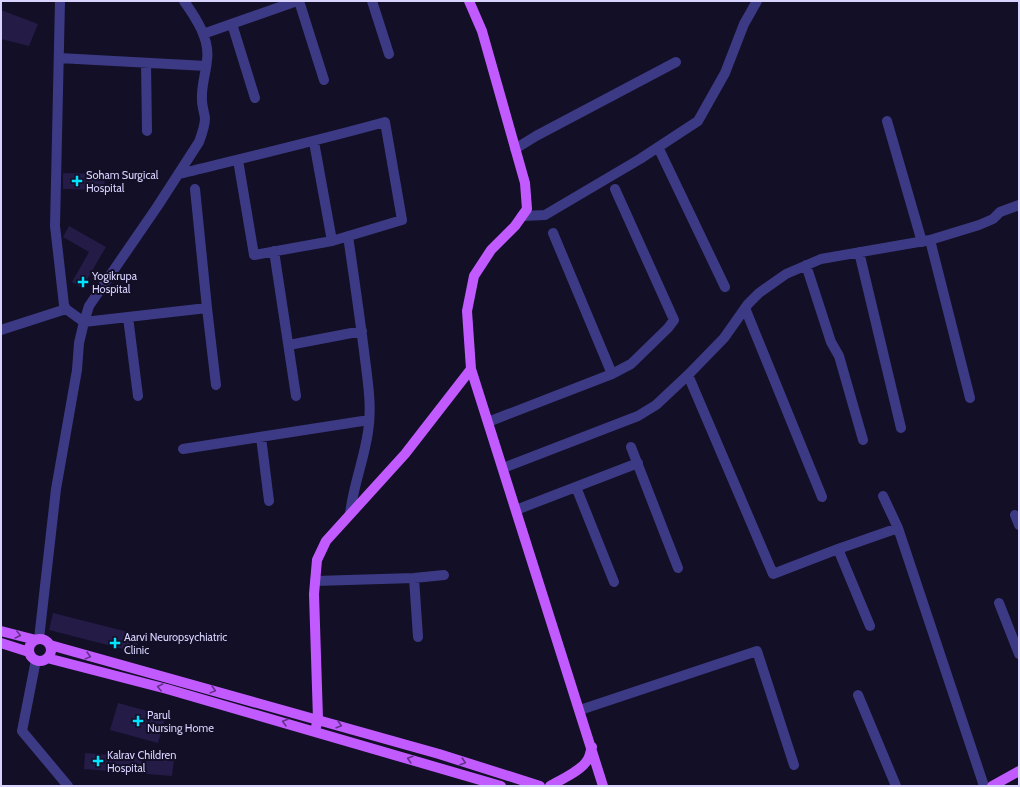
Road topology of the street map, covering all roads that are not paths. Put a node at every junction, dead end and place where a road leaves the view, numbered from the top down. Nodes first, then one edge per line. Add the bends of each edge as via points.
1 (60, 1) edge
2 (184, 1) edge
3 (298, 1) edge
4 (372, 1) edge
5 (469, 1) edge
6 (757, 1) edge
7 (232, 24) junction
8 (203, 34) junction
9 (389, 54) dead end
10 (59, 58) junction
11 (676, 62) dead end
12 (146, 63) junction
13 (206, 66) junction
14 (324, 80) dead end
15 (255, 98) dead end
16 (887, 121) dead end
17 (147, 131) dead end
18 (314, 142) junction
19 (658, 147) junction
20 (515, 148) junction
21 (238, 160) junction
22 (179, 174) junction
23 (616, 188) dead end
24 (195, 189) dead end
25 (1019, 205) edge
26 (522, 216) junction
27 (552, 233) dead end
28 (348, 236) junction
29 (332, 241) junction
30 (926, 241) junction
31 (274, 251) junction
32 (859, 252) junction
33 (806, 265) junction
34 (725, 287) dead end
35 (207, 308) junction
36 (744, 308) junction
37 (66, 309) junction
38 (128, 317) junction
39 (84, 322) junction
40 (1, 330) edge
41 (362, 331) junction
42 (289, 345) junction
43 (471, 369) junction
44 (612, 374) junction
45 (688, 375) junction
46 (216, 385) dead end
47 (138, 396) dead end
48 (296, 396) dead end
49 (970, 398) dead end
50 (369, 420) junction
51 (488, 422) junction
52 (901, 428) dead end
53 (260, 437) junction
54 (863, 440) dead end
55 (631, 447) dead end
56 (183, 449) dead end
57 (638, 463) junction
58 (503, 468) junction
59 (576, 487) junction
60 (883, 496) dead end
61 (822, 497) dead end
62 (269, 501) dead end
63 (516, 510) junction
64 (350, 514) junction
65 (1015, 515) dead end
66 (1019, 525) edge
67 (898, 528) junction
68 (838, 549) junction
69 (678, 568) dead end
70 (444, 575) dead end
71 (414, 578) junction
72 (315, 581) junction
73 (614, 582) dead end
74 (999, 603) dead end
75 (870, 626) dead end
76 (1, 631) edge
77 (418, 637) dead end
78 (37, 639) junction
79 (1, 644) edge
80 (50, 645) junction
81 (29, 652) junction
82 (1019, 654) edge
83 (47, 658) junction
84 (36, 660) junction
85 (858, 695) dead end
86 (580, 710) junction
87 (318, 719) junction
88 (315, 731) junction
89 (592, 747) junction
90 (794, 765) dead end
91 (1019, 771) edge
92 (68, 786) edge
93 (501, 786) edge
94 (540, 786) edge
95 (550, 786) edge
96 (603, 786) edge
97 (896, 786) edge
98 (984, 786) edge
99 (992, 786) edge

1 - 10 street
2 - 8 street
3 - 7 street
3 - 14 street
4 - 9 street
5 - 20 main road via 482,31
6 - 19 street via 744,24 725,73 698,121
7 - 8 street
7 - 15 street
8 - 13 street via 207,49
10 - 12 street
10 - 37 street via 55,226
11 - 20 street
12 - 13 street
12 - 17 street
13 - 22 street via 202,91 205,123 199,142
16 - 30 street
18 - 21 street
18 - 28 street via 384,122 402,220
18 - 29 street
19 - 26 street via 545,215
19 - 34 street
20 - 26 main road via 525,183 527,209
21 - 22 street
21 - 31 street via 254,255
22 - 39 street via 89,306
23 - 44 street via 674,320 631,364
24 - 35 street
25 - 30 street via 1000,212 979,226
26 - 43 main road via 491,250 474,276 467,310
27 - 44 street
28 - 29 street
28 - 41 street
29 - 31 street
30 - 32 street
30 - 49 street
31 - 42 street
32 - 33 street via 821,259
32 - 52 street
33 - 36 street via 767,287
33 - 54 street via 831,342 839,356
35 - 38 street
35 - 46 street
36 - 45 street via 724,338
36 - 61 street
37 - 39 street
37 - 40 street
38 - 39 street
38 - 47 street
39 - 78 street via 56,488
41 - 42 street
41 - 50 street
42 - 48 street
43 - 51 main road
43 - 64 main road via 405,454
44 - 51 street
45 - 58 street via 656,405 638,416
45 - 68 street via 773,574
50 - 53 street
50 - 64 street
51 - 58 main road
53 - 56 street
53 - 62 street
55 - 57 street
57 - 59 street
57 - 69 street
58 - 63 main road
59 - 63 street
59 - 73 street
60 - 67 street
63 - 86 main road
64 - 72 main road via 326,541 317,560
65 - 66 street
67 - 68 street
67 - 98 street
68 - 75 street
70 - 71 street
71 - 72 street
71 - 77 street
72 - 87 main road
74 - 82 street
76 -> 78 main road
78 - 80 main road via 46,640
78 - 81 main road via 30,644
79 - 81 main road
80 - 83 main road via 51,652
80 -> 87 main road
81 - 84 main road
83 - 84 main road
88 -> 83 main road
84 - 92 street via 22,731
85 - 97 street
86 - 89 main road
86 - 90 street via 757,651
87 - 88 main road
87 -> 94 main road
93 -> 88 main road
89 - 95 main road via 586,763
89 - 96 main road
91 - 99 main road

